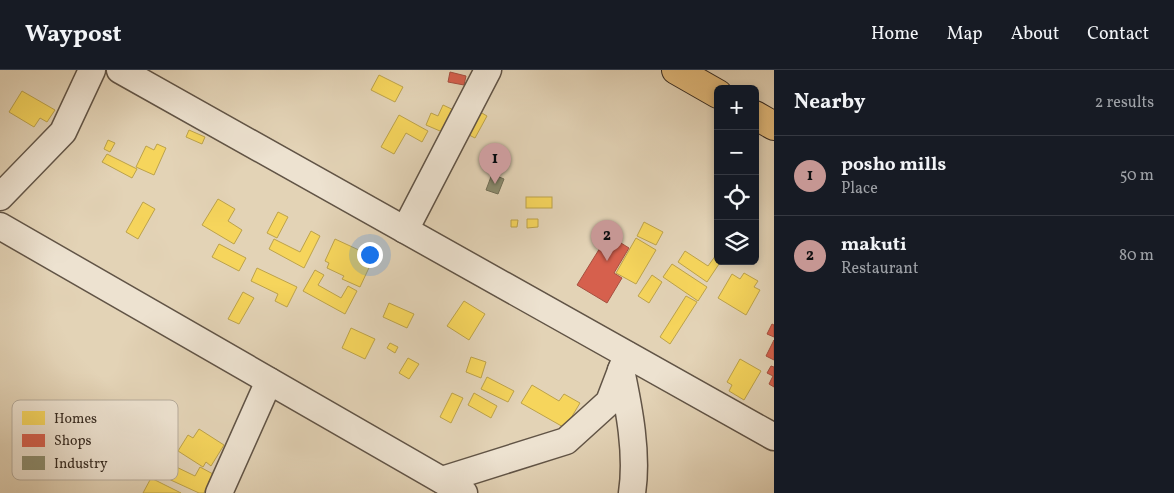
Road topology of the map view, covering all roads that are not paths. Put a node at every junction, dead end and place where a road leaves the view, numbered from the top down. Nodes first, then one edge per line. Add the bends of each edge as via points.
1 (92, 70) edge
2 (120, 70) edge
3 (488, 70) edge
4 (676, 70) edge
5 (714, 92) edge
6 (759, 117) edge
7 (774, 126) edge
8 (0, 197) edge
9 (0, 226) edge
10 (406, 230) junction
11 (624, 362) junction
12 (269, 381) junction
13 (774, 437) edge
14 (453, 487) edge
15 (219, 493) edge
16 (632, 493) edge

1 - 8 street via 63,132
2 - 10 street
3 - 10 street
4 - 5 highway
6 - 7 highway
9 - 12 street
10 - 11 street
11 - 13 street
11 - 14 street via 608,402 566,441
11 - 16 street via 634,481
12 - 14 street
12 - 15 street

